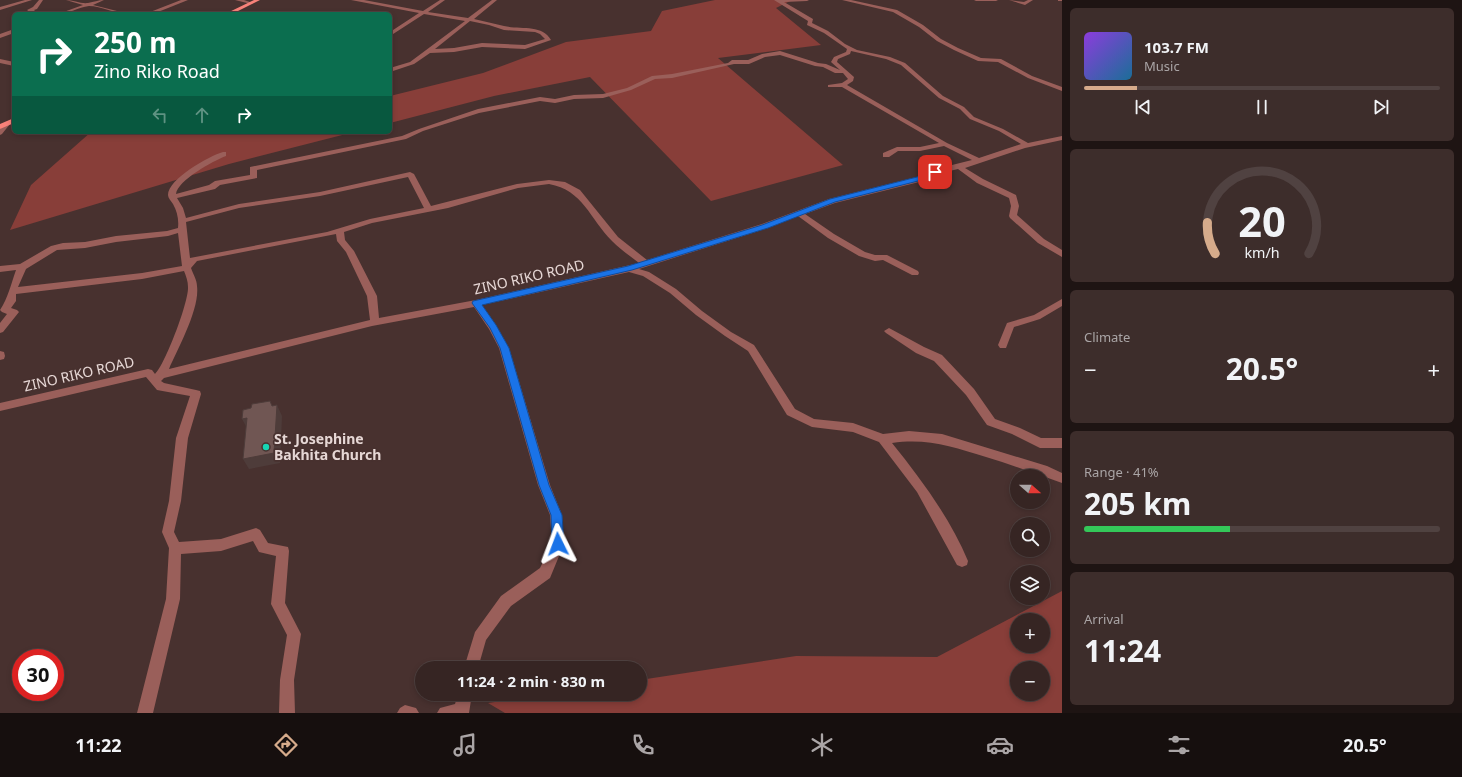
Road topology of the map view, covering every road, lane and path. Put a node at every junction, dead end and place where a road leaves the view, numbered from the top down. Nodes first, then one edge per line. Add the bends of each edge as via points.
1 (30, 0) edge
2 (41, 0) edge
3 (68, 0) edge
4 (102, 0) edge
5 (186, 0) edge
6 (237, 0) edge
7 (258, 0) edge
8 (353, 0) edge
9 (361, 0) edge
10 (443, 0) edge
11 (496, 0) edge
12 (775, 0) edge
13 (807, 0) edge
14 (844, 0) edge
15 (976, 0) edge
16 (996, 0) edge
17 (1011, 0) edge
18 (1031, 0) edge
19 (251, 3) junction
20 (87, 4) junction
21 (0, 9) edge
22 (32, 12) edge
23 (66, 12) edge
24 (118, 12) edge
25 (153, 12) edge
26 (232, 12) edge
27 (424, 13) junction
28 (469, 21) junction
29 (12, 32) edge
30 (392, 33) edge
31 (0, 36) edge
32 (850, 48) junction
33 (429, 51) junction
34 (0, 61) edge
35 (12, 64) edge
36 (392, 69) edge
37 (845, 71) junction
38 (843, 85) junction
39 (830, 86) dead end
40 (1062, 89) edge
41 (3, 125) edge
42 (0, 133) edge
43 (1062, 138) edge
44 (945, 144) junction
45 (1027, 145) junction
46 (223, 154) dead end
47 (886, 155) dead end
48 (979, 161) junction
49 (959, 167) junction
50 (172, 197) junction
51 (429, 209) junction
52 (800, 214) junction
53 (182, 225) junction
54 (340, 230) junction
55 (1062, 254) edge
56 (645, 264) junction
57 (22, 267) junction
58 (0, 268) edge
59 (187, 268) junction
60 (629, 268) junction
61 (915, 273) dead end
62 (12, 291) junction
63 (1062, 302) edge
64 (476, 303) junction
65 (375, 323) junction
66 (0, 330) edge
67 (889, 331) dead end
68 (1003, 345) dead end
69 (158, 378) junction
70 (0, 407) edge
71 (883, 439) junction
72 (1062, 443) edge
73 (1062, 478) edge
74 (175, 548) junction
75 (962, 561) dead end
76 (473, 661) edge
77 (463, 701) edge
78 (461, 712) edge
79 (144, 713) edge
80 (287, 713) edge
81 (405, 713) edge
82 (411, 713) edge
83 (445, 713) edge

1 - 21 street
2 - 22 street via 30,10
3 - 20 street
4 - 20 street
5 - 25 street
6 - 19 street
7 - 19 main road
8 - 9 street
9 - 27 street
10 - 27 street
11 - 28 street
12 - 13 street
12 - 32 street via 812,20 809,24
14 - 40 street via 895,11 956,49 980,60 999,60 1030,77
15 - 16 street
17 - 18 street via 1025,4
19 - 26 main road
20 - 23 street
20 - 24 street
27 - 28 street
27 - 30 street
28 - 33 street
28 - 33 street via 537,31 543,33 548,40 525,46 482,45
29 - 31 street
32 - 37 street via 848,53 836,58 834,62
32 - 45 street via 903,64 941,97 962,108 972,118 1001,130
33 - 36 street via 412,62
34 - 35 street
37 - 38 street via 851,80
37 - 50 street via 837,72 824,65 772,53 749,62 732,62 699,71 654,77 644,84 603,96 574,97 555,101 540,99 478,111 404,138 253,169 254,176 218,183 212,187
38 - 39 street
38 - 44 street
41 - 42 street
43 - 45 street, ZINO RIKO ROAD
44 - 47 street via 920,149 897,149
44 - 48 street
45 - 48 street, ZINO RIKO ROAD
46 - 50 street via 204,163 183,178 173,188
48 - 49 street, ZINO RIKO ROAD
49 - 52 street, ZINO RIKO ROAD via 832,201
49 - 55 street via 980,181 1013,197 1013,216
50 - 53 street via 178,205
51 - 53 street via 410,174 327,192 239,206
51 - 54 street
51 - 56 street via 517,186 549,182 562,184 577,192 615,239
52 - 56 street, ZINO RIKO ROAD
52 - 61 street via 830,236 862,254 874,258 884,257
53 - 57 street via 168,233 54,248
53 - 59 street
54 - 59 street via 194,259
54 - 65 street via 341,241 350,251 372,296
56 - 60 street, ZINO RIKO ROAD
57 - 58 street
57 - 62 street
59 - 62 street via 142,276
59 - 69 street via 193,286 191,302
60 - 64 street, ZINO RIKO ROAD
60 - 71 street via 646,274 673,291 722,330 751,348 791,412 812,424 854,428
62 - 66 street via 11,301 6,310 14,312
63 - 68 street via 1037,317 1010,325
64 - 65 street, ZINO RIKO ROAD
64 - 76 street via 504,348 544,485 556,515 558,544 545,573 506,601 480,637
65 - 69 street, ZINO RIKO ROAD
67 - 72 street via 938,358 970,392 991,422 1016,431 1040,444
69 - 70 street, ZINO RIKO ROAD via 148,373
69 - 74 street via 161,387 196,394 182,438 175,501 168,532
71 - 73 street via 909,436 942,439
71 - 75 street via 921,488
74 - 79 street via 172,599
74 - 80 street via 221,545 256,534 264,548 283,551 278,604 294,634 287,680
77 - 78 street
78 - 83 street
81 - 82 street

